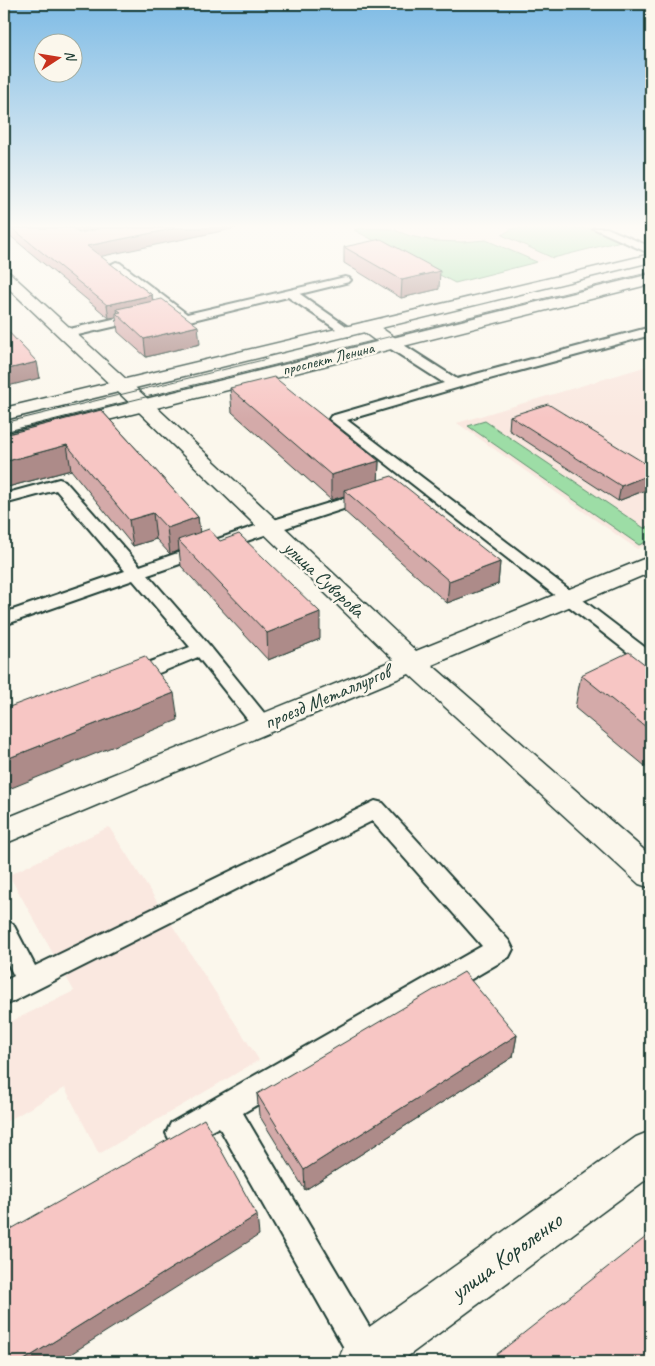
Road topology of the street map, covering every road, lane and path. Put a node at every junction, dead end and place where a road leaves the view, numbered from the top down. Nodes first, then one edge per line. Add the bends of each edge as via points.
1 (20, 292) edge
2 (151, 292) edge
3 (295, 292) edge
4 (513, 292) edge
5 (599, 292) edge
6 (290, 293) junction
7 (174, 309) junction
8 (368, 327) junction
9 (651, 330) edge
10 (348, 332) junction
11 (64, 334) junction
12 (391, 343) junction
13 (371, 348) junction
14 (455, 384) junction
15 (120, 386) junction
16 (144, 406) junction
17 (4, 414) edge
18 (4, 440) edge
19 (416, 481) junction
20 (4, 499) edge
21 (270, 527) junction
22 (651, 563) edge
23 (135, 574) junction
24 (567, 597) junction
25 (4, 619) edge
26 (202, 650) junction
27 (411, 661) junction
28 (651, 661) edge
29 (112, 684) edge
30 (262, 724) junction
31 (4, 832) edge
32 (651, 875) edge
33 (4, 931) edge
34 (29, 982) junction
35 (4, 994) edge
36 (225, 1109) junction
37 (157, 1147) edge
38 (651, 1150) edge
39 (365, 1360) edge

1 - 11 street, улица Суворова
2 - 7 lane
3 - 6 lane
4 - 8 street, проспект Ленина
5 - 12 street, проспект Ленина
6 - 7 lane via 185,318
6 - 10 lane
7 - 11 lane
8 - 10 street, проспект Ленина
8 - 12 street
9 - 14 lane
10 - 13 street
10 - 15 street, проспект Ленина
11 - 15 street, улица Суворова
12 - 13 street, проспект Ленина
12 - 14 lane
13 - 16 street, проспект Ленина
14 - 19 lane via 336,419
15 - 16 street, улица Суворова
15 - 17 street, проспект Ленина
16 - 18 street, проспект Ленина
16 - 21 street, улица Суворова
19 - 21 lane
19 - 24 lane
20 - 23 lane via 59,484
21 - 23 lane
21 - 27 street, улица Суворова
22 - 24 street, проезд Металлургов
23 - 25 lane
23 - 26 lane
24 - 27 street, проезд Металлургов
24 - 28 lane
26 - 29 lane
26 - 30 lane
27 - 30 street, проезд Металлургов
27 - 32 street, улица Суворова
30 - 31 street, проезд Металлургов
33 - 34 lane
34 - 35 lane
34 - 36 lane via 375,810 500,949
36 - 37 lane
36 - 39 lane
38 - 39 street, улица Короленко

